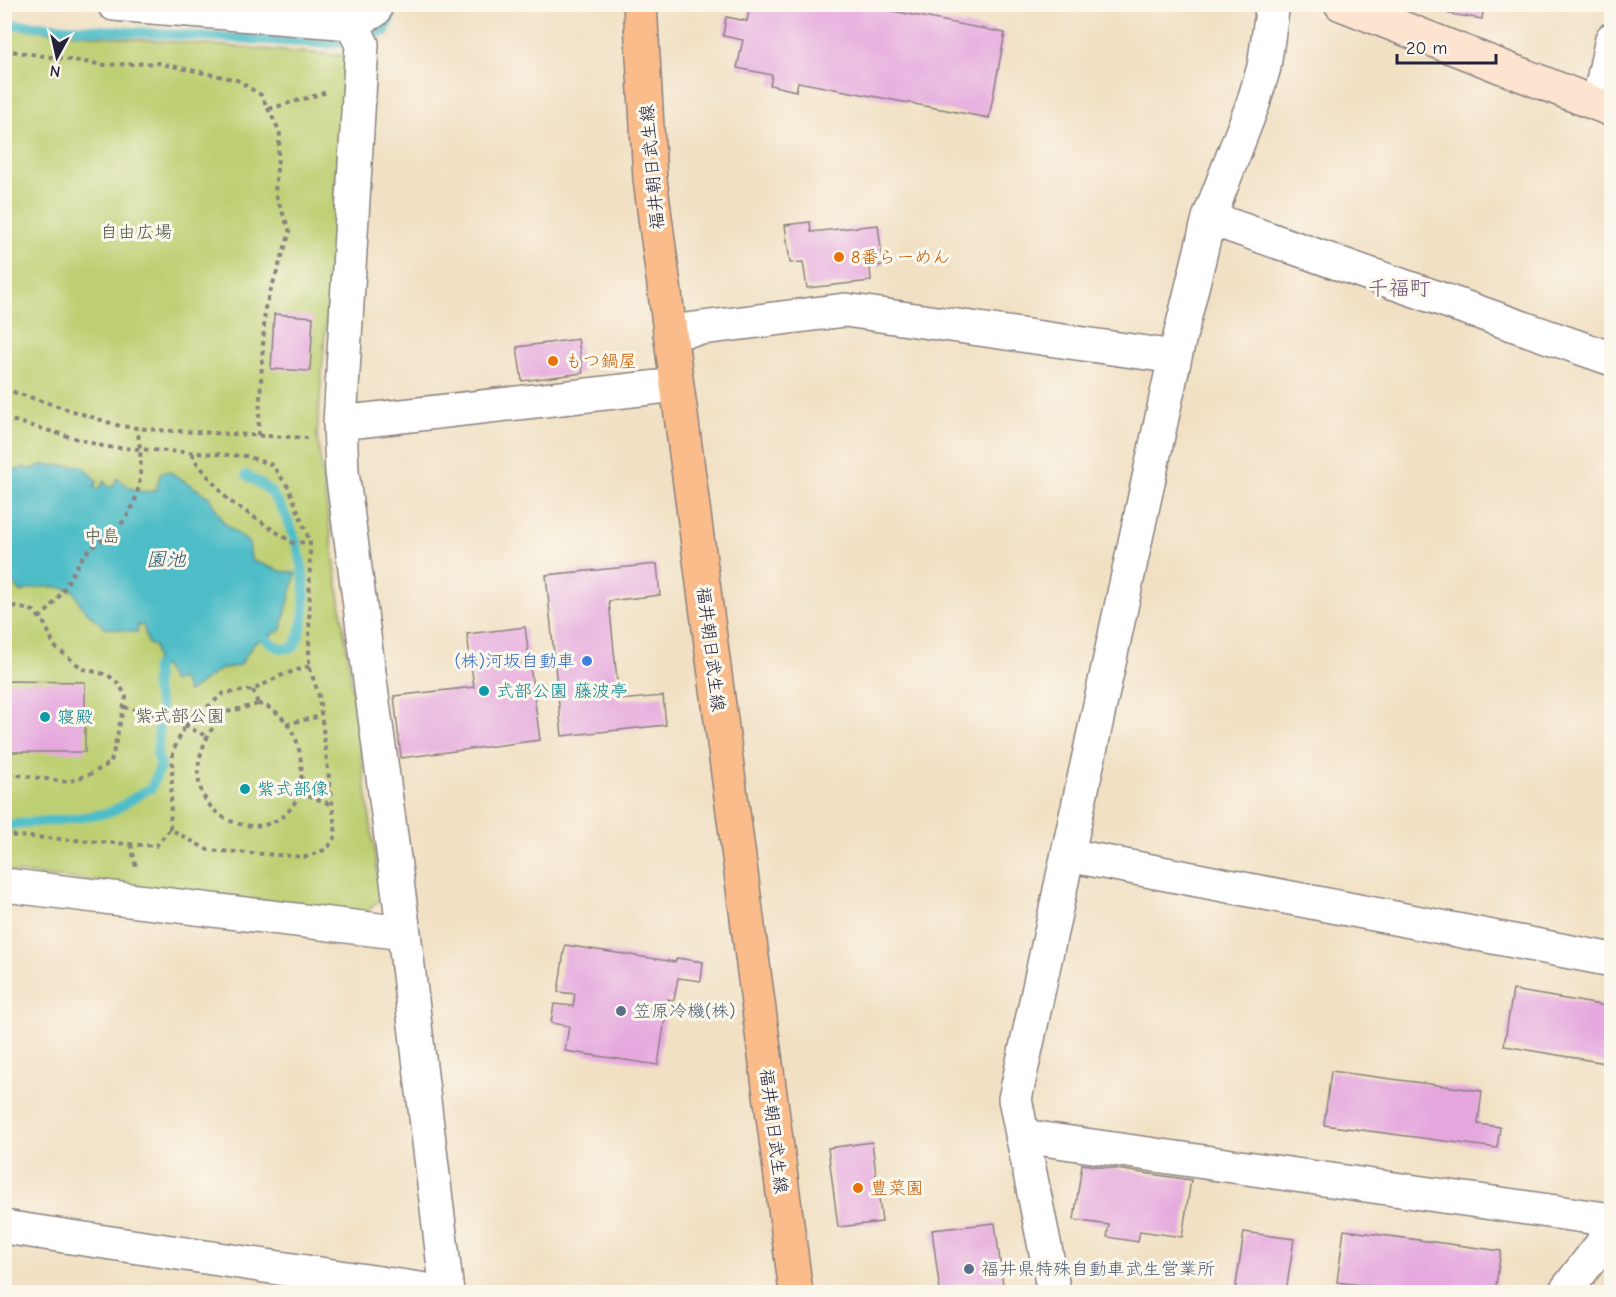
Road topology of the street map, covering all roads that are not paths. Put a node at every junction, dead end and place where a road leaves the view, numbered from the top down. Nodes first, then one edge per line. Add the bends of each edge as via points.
1 (114, 4) edge
2 (640, 4) edge
3 (1273, 4) edge
4 (1341, 4) edge
5 (363, 14) edge
6 (1611, 39) edge
7 (1605, 107) edge
8 (1209, 218) junction
9 (670, 332) junction
10 (1174, 357) junction
11 (1611, 359) edge
12 (676, 385) junction
13 (340, 432) junction
14 (1068, 855) junction
15 (4, 885) edge
16 (404, 933) junction
17 (1611, 960) edge
18 (1022, 1136) junction
19 (1611, 1220) edge
20 (4, 1227) edge
21 (1611, 1231) edge
22 (440, 1293) edge
23 (447, 1293) edge
24 (796, 1293) edge
25 (1054, 1293) edge
26 (1564, 1293) edge

1 - 5 street
2 - 9 main road, 福井朝日武生線 via 650,179
3 - 8 street via 1264,67
4 - 7 street
5 - 13 street
6 - 7 street
8 - 10 street
8 - 11 street
9 - 10 street via 845,310
9 - 12 main road, 福井朝日武生線
10 - 14 street
12 - 13 street
12 - 24 main road, 福井朝日武生線
13 - 16 street
14 - 17 street
14 - 18 street via 1015,1099
15 - 16 street
16 - 23 street
18 - 19 street
18 - 25 street
20 - 22 street
21 - 26 street

